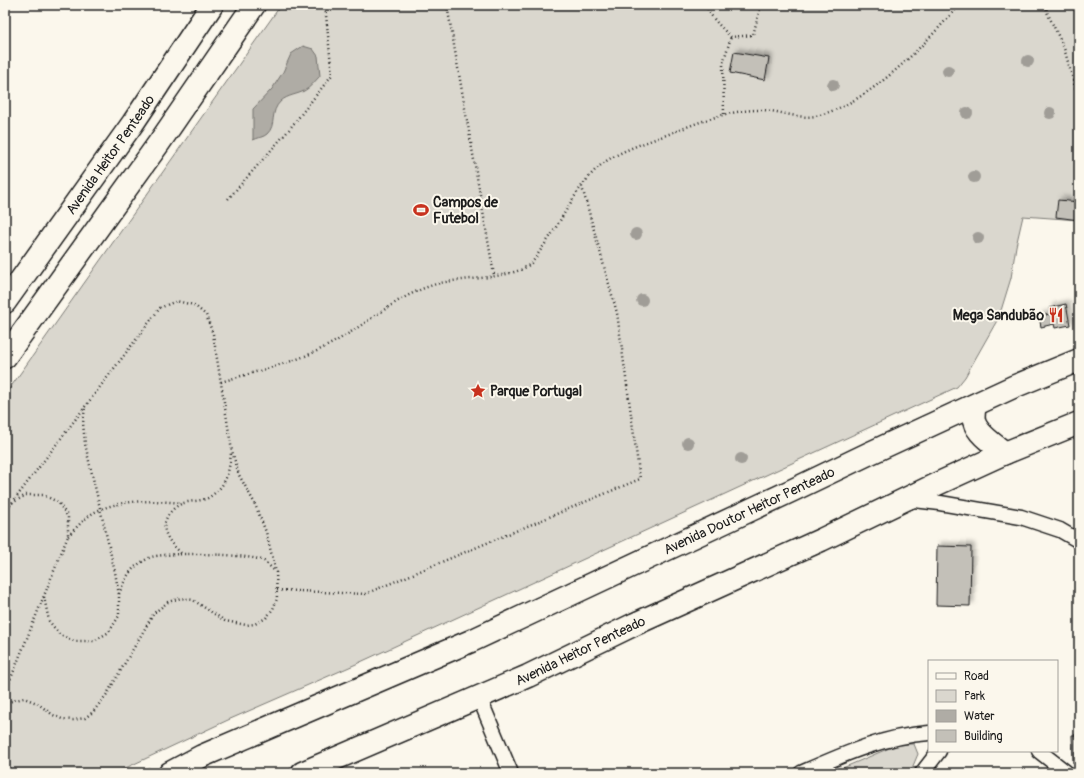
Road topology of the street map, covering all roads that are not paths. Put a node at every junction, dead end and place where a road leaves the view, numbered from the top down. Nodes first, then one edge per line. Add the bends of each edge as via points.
1 (212, 5) edge
2 (254, 5) edge
3 (5, 302) edge
4 (5, 357) edge
5 (1079, 360) edge
6 (975, 405) junction
7 (1079, 423) edge
8 (1005, 453) junction
9 (883, 510) junction
10 (1079, 541) edge
11 (479, 697) junction
12 (928, 733) edge
13 (938, 752) edge
14 (1040, 752) edge
15 (170, 773) edge
16 (302, 773) edge
17 (511, 773) edge
18 (801, 773) edge
19 (922, 773) edge
20 (1067, 773) edge

1 - 3 main road, Avenida Heitor Penteado via 133,123
2 - 4 main road via 159,143
5 - 6 main road, Avenida Doutor Heitor Penteado
6 - 8 main road via 974,421 977,430
6 - 15 main road, Avenida Doutor Heitor Penteado via 471,641 202,756
7 - 8 main road
8 - 9 main road
9 - 10 street via 914,500 940,503 1022,517 1060,530
9 - 11 main road, Avenida Heitor Penteado
11 - 16 main road, Avenida Heitor Penteado
11 - 17 street
12 - 18 street via 875,742
13 - 19 street
14 - 20 street

